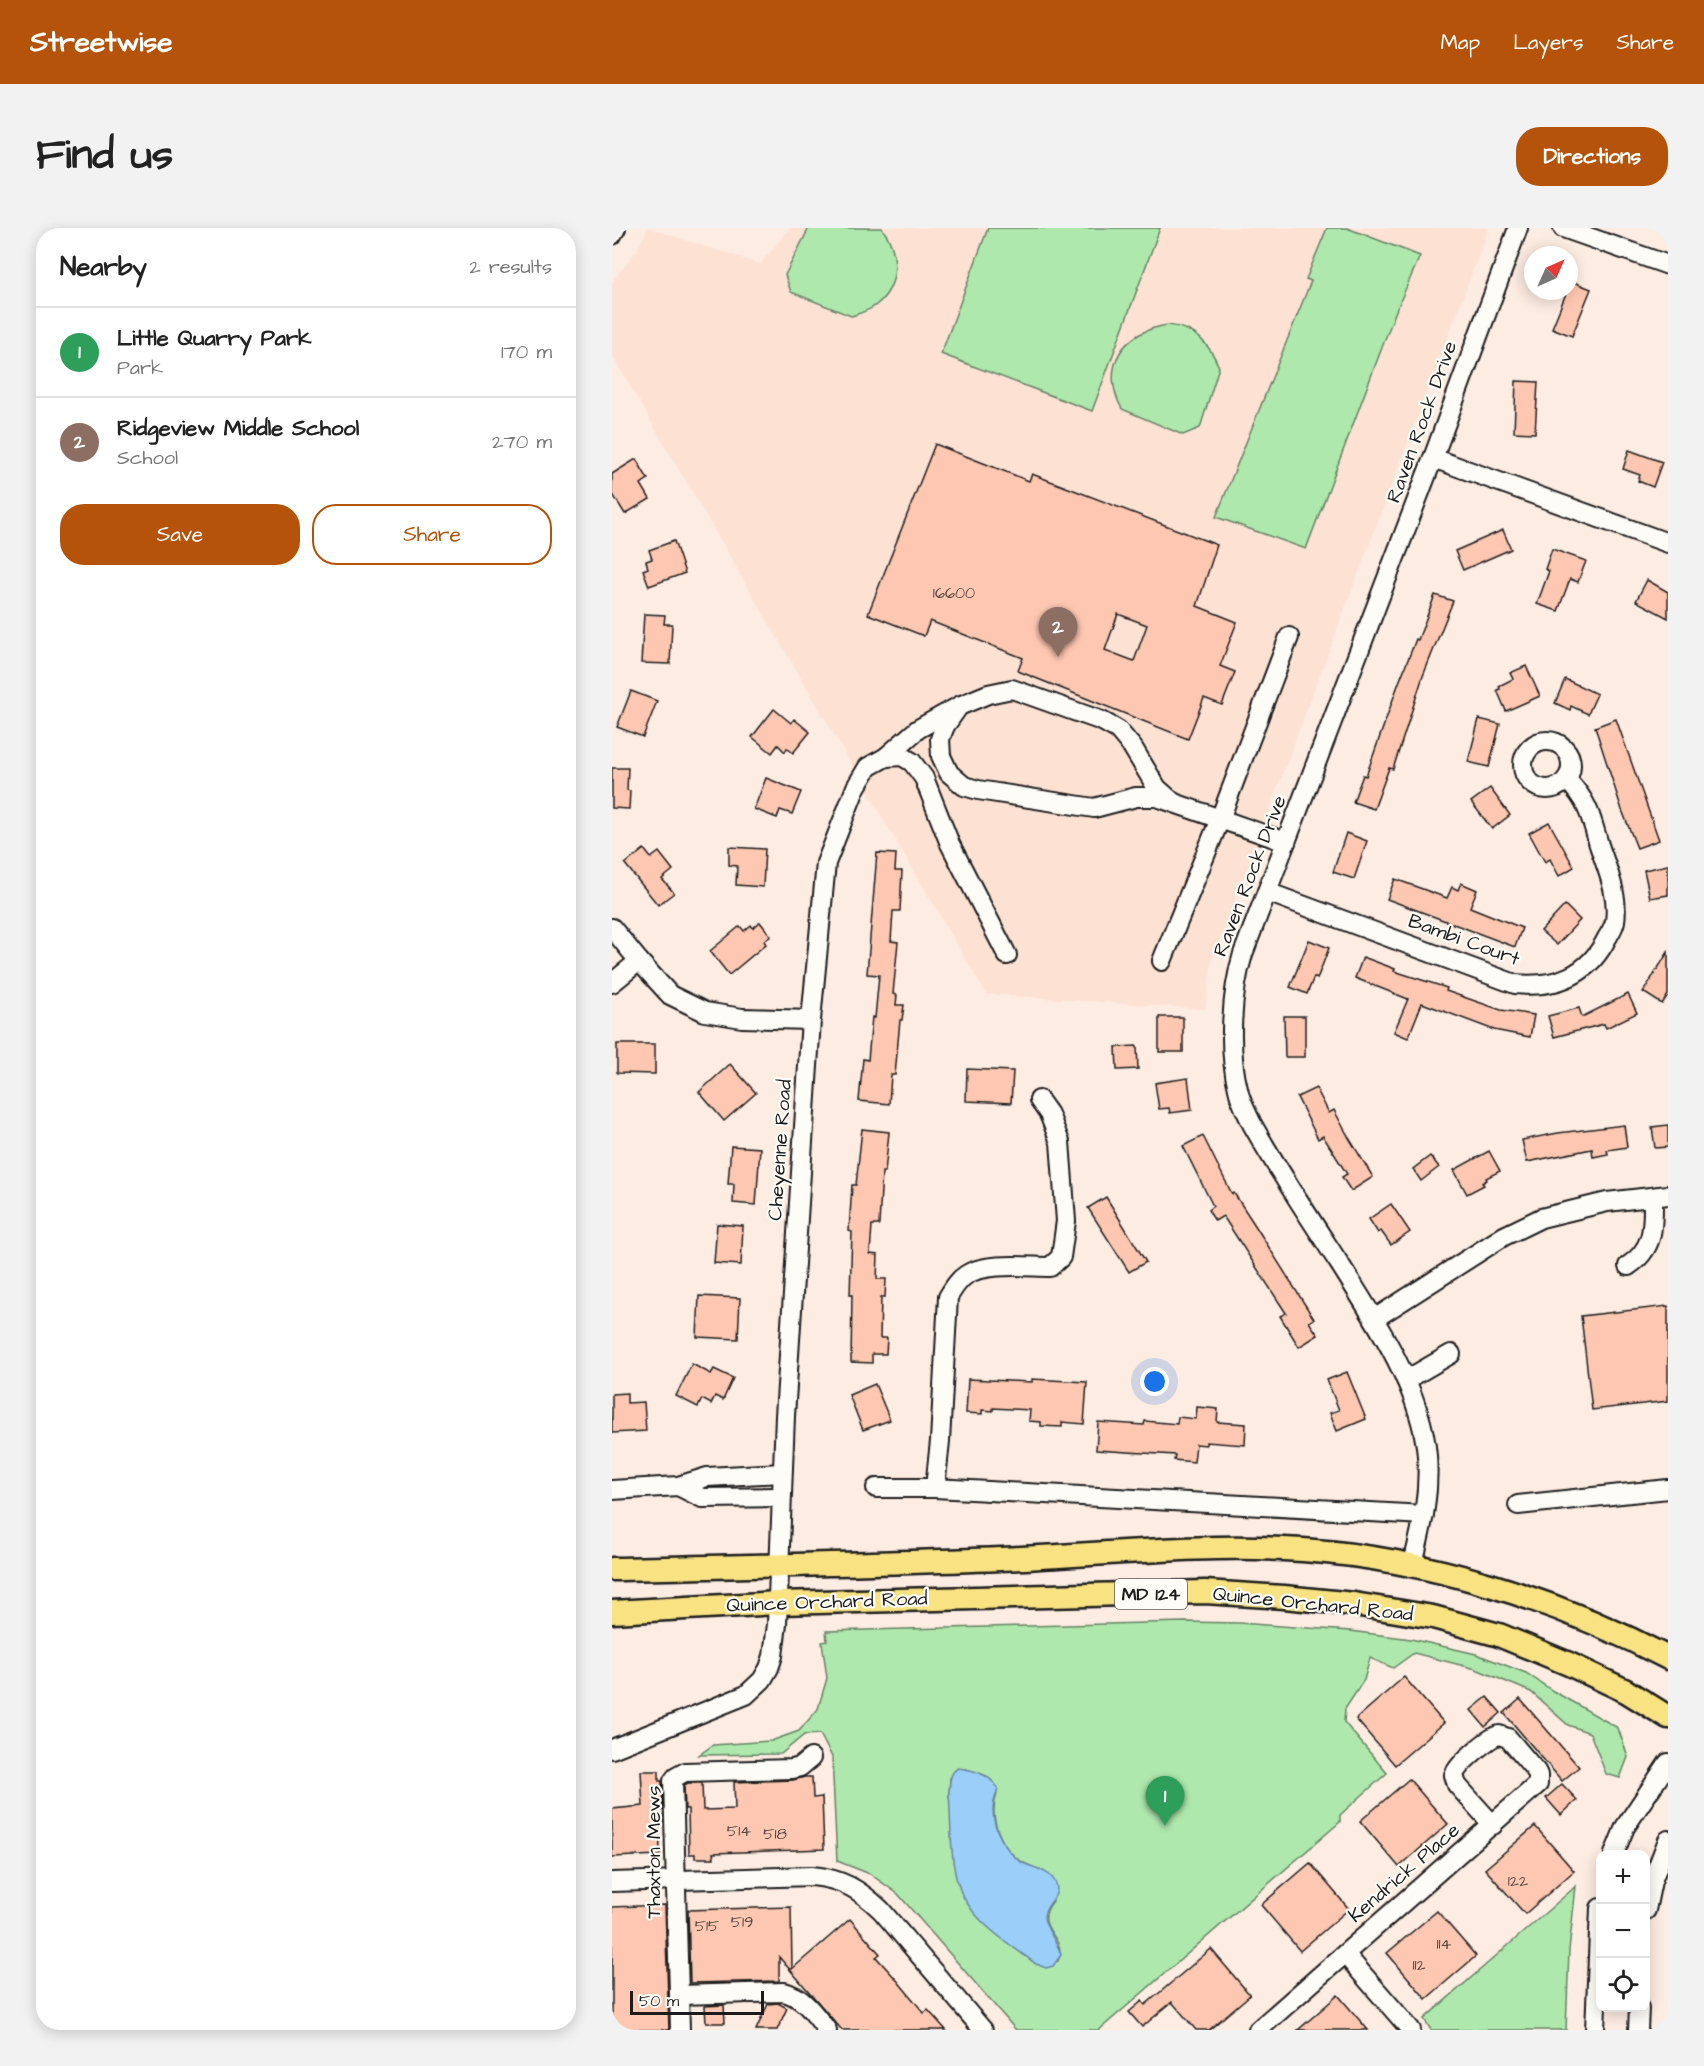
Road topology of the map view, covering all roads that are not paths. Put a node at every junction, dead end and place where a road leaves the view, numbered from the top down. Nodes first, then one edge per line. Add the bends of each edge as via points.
1 (616, 228) edge
2 (1518, 228) edge
3 (1563, 228) edge
4 (612, 235) edge
5 (1668, 265) edge
6 (1433, 458) junction
7 (1668, 543) edge
8 (1289, 638) dead end
9 (959, 706) junction
10 (886, 757) junction
11 (1567, 780) dead end
12 (1174, 803) junction
13 (1220, 819) junction
14 (1286, 842) junction
15 (1267, 892) junction
16 (612, 928) edge
17 (1007, 955) dead end
18 (639, 961) junction
19 (1162, 961) dead end
20 (612, 983) edge
21 (811, 1020) junction
22 (1038, 1100) dead end
23 (1660, 1196) edge
24 (1628, 1266) dead end
25 (1374, 1319) junction
26 (1451, 1354) dead end
27 (1406, 1380) junction
28 (782, 1473) junction
29 (678, 1486) junction
30 (876, 1488) dead end
31 (935, 1488) junction
32 (1668, 1488) edge
33 (612, 1490) edge
34 (781, 1497) junction
35 (1518, 1505) dead end
36 (1424, 1515) junction
37 (1413, 1564) junction
38 (780, 1565) junction
39 (612, 1569) edge
40 (779, 1603) junction
41 (612, 1612) edge
42 (1668, 1658) edge
43 (1668, 1717) edge
44 (612, 1749) edge
45 (811, 1758) dead end
46 (1668, 1763) edge
47 (1493, 1825) junction
48 (1668, 1840) edge
49 (1616, 1850) edge
50 (675, 1880) junction
51 (612, 1882) edge
52 (1647, 1904) edge
53 (1345, 1954) junction
54 (1598, 1958) edge
55 (679, 1995) junction
56 (1639, 2012) edge
57 (680, 2030) edge
58 (827, 2030) edge
59 (983, 2030) edge
60 (1258, 2030) edge
61 (1410, 2030) edge
62 (1595, 2030) edge
63 (1638, 2030) edge

1 - 4 street
2 - 6 street, Raven Rock Drive
3 - 5 street
6 - 7 street
6 - 14 street, Raven Rock Drive
8 - 13 street
9 - 10 street, Cheyenne Road via 918,729
9 - 12 street, Cheyenne Road via 1012,689 1102,721 1118,730 1157,788
9 - 12 street via 940,739 941,756 949,773 964,786 1094,808 1136,797
10 - 17 street via 902,756 924,778 950,844
10 - 21 street, Cheyenne Road via 868,767 856,787 826,863
11 - 15 street, Bambi Court via 1586,803 1614,891 1615,922 1601,950 1586,968 1568,979 1533,986 1515,984
12 - 13 street
13 - 14 street
13 - 19 street
14 - 15 street, Raven Rock Drive
15 - 25 street, Raven Rock Drive via 1243,954 1232,1006 1238,1090 1271,1157
16 - 18 street
18 - 20 street
18 - 21 street via 670,995 705,1012 742,1018
21 - 28 street, Cheyenne Road
22 - 31 street via 1049,1114 1060,1142 1066,1221 1061,1257 1050,1267 982,1268 966,1275 948,1297
23 - 24 street via 1649,1240 1638,1259
23 - 25 street via 1608,1202 1541,1218 1504,1236
25 - 27 street, Raven Rock Drive
26 - 27 street
27 - 36 street, Raven Rock Drive via 1418,1411 1427,1455
28 - 29 street via 707,1477
28 - 34 street, Cheyenne Road
29 - 33 street
29 - 34 street via 702,1498
30 - 31 street
31 - 36 street
32 - 35 street
34 - 38 street, Cheyenne Road
36 - 37 street, Raven Rock Drive
37 - 38 main road, Quince Orchard Road / MD 124 via 1264,1548
37 - 42 main road, Quince Orchard Road / MD 124 via 1507,1590 1626,1636
38 - 39 main road, Quince Orchard Road / MD 124
38 - 40 street, Cheyenne Road
40 - 41 main road, Quince Orchard Road / MD 124
40 - 43 main road, Quince Orchard Road / MD 124 via 1205,1592 1354,1604 1433,1617 1499,1635 1626,1691
40 - 44 street, Cheyenne Road via 773,1656 755,1688 723,1705
45 - 50 street, Thaxton Mews via 788,1770 685,1772 676,1777 672,1787
46 - 49 street via 1625,1827
47 - 47 street, Kendrick Place via 1539,1780 1508,1738 1499,1735 1458,1767 1454,1775 1457,1785
47 - 53 street, Kendrick Place
48 - 52 street
50 - 51 street
50 - 55 street, Thaxton Mews
50 - 59 street via 812,1876 831,1878 849,1886 881,1910
53 - 60 street, Kendrick Place
53 - 61 street
54 - 62 street
55 - 57 street, Thaxton Mews
55 - 58 street via 784,1992 803,2001
56 - 63 street

